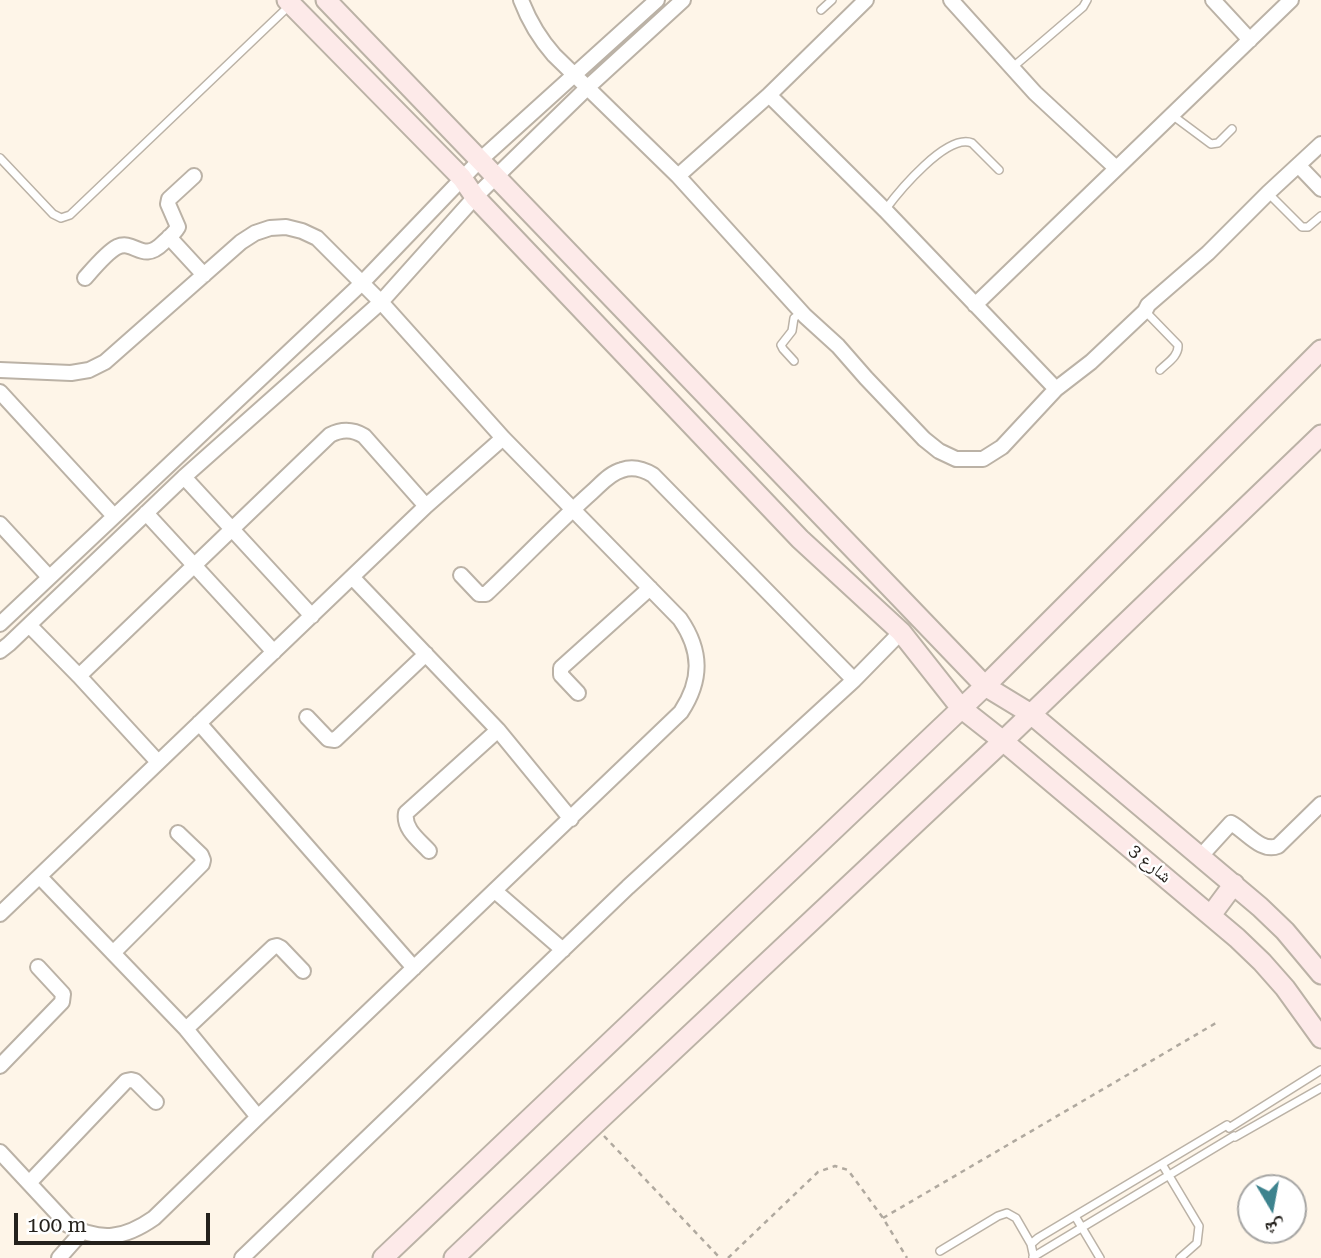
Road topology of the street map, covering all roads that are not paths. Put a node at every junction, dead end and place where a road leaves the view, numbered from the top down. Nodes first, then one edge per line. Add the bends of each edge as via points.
1 (326, 0) edge
2 (521, 0) edge
3 (657, 0) edge
4 (683, 0) edge
5 (832, 0) edge
6 (951, 0) edge
7 (1087, 0) edge
8 (1213, 0) edge
9 (1291, 0) edge
10 (289, 2) edge
11 (858, 2) edge
12 (821, 10) dead end
13 (1250, 40) junction
14 (1012, 68) junction
15 (575, 75) junction
16 (588, 87) junction
17 (769, 95) junction
18 (1172, 115) junction
19 (1233, 129) dead end
20 (1321, 145) edge
21 (0, 158) edge
22 (480, 160) junction
23 (7, 165) junction
24 (1299, 166) junction
25 (1116, 168) junction
26 (999, 170) dead end
27 (0, 172) edge
28 (194, 176) dead end
29 (678, 176) junction
30 (496, 177) junction
31 (462, 178) junction
32 (1321, 189) edge
33 (1268, 193) junction
34 (475, 197) junction
35 (885, 210) junction
36 (1321, 216) edge
37 (169, 237) junction
38 (204, 275) junction
39 (85, 278) dead end
40 (362, 283) junction
41 (381, 302) junction
42 (975, 304) junction
43 (1145, 311) junction
44 (805, 316) junction
45 (1321, 350) edge
46 (794, 361) dead end
47 (0, 370) edge
48 (1160, 370) dead end
49 (1056, 389) junction
50 (1, 396) edge
51 (1321, 435) edge
52 (503, 438) junction
53 (184, 477) junction
54 (426, 506) junction
55 (573, 509) junction
56 (146, 513) junction
57 (114, 516) junction
58 (0, 524) edge
59 (232, 530) junction
60 (194, 566) junction
61 (461, 575) dead end
62 (50, 577) junction
63 (352, 577) junction
64 (650, 588) junction
65 (312, 615) junction
66 (0, 624) edge
67 (29, 625) junction
68 (901, 632) junction
69 (0, 651) edge
70 (274, 652) junction
71 (426, 654) junction
72 (79, 676) junction
73 (854, 680) junction
74 (985, 686) junction
75 (578, 693) dead end
76 (961, 708) junction
77 (1031, 714) junction
78 (307, 717) dead end
79 (199, 723) junction
80 (498, 730) junction
81 (1003, 741) junction
82 (158, 762) junction
83 (1321, 804) edge
84 (571, 818) junction
85 (178, 833) dead end
86 (429, 851) dead end
87 (1200, 857) junction
88 (40, 877) junction
89 (1234, 884) junction
90 (495, 891) junction
91 (0, 914) edge
92 (1211, 915) junction
93 (563, 950) junction
94 (113, 953) junction
95 (38, 967) dead end
96 (414, 968) junction
97 (303, 971) dead end
98 (1321, 974) edge
99 (186, 1029) junction
100 (1321, 1038) edge
101 (0, 1066) edge
102 (1321, 1070) edge
103 (1321, 1088) edge
104 (156, 1102) dead end
105 (258, 1117) junction
106 (0, 1152) edge
107 (1162, 1164) junction
108 (1168, 1175) junction
109 (29, 1183) junction
110 (1075, 1216) junction
111 (1082, 1228) junction
112 (82, 1232) junction
113 (1031, 1244) junction
114 (940, 1251) dead end
115 (1034, 1257) edge
116 (60, 1258) edge
117 (242, 1258) edge
118 (383, 1258) edge
119 (454, 1258) edge
120 (1100, 1258) edge
121 (1180, 1258) edge

1 - 22 street
2 - 15 street via 542,41
3 - 15 street
4 - 16 street
5 - 12 lane
6 - 14 street
7 - 14 lane
8 - 13 street
9 - 13 street
10 - 23 lane via 69,215 53,214
10 - 31 street, شارع 3
11 - 17 street
13 - 18 street
14 - 25 street
15 - 16 street
15 - 22 street
16 - 29 street
16 - 30 street
17 - 29 street
17 - 35 street
18 - 19 lane via 1211,144 1219,143
18 - 25 street
20 - 24 street
21 - 23 lane
22 - 30 street
22 - 31 street
23 - 27 lane
24 - 32 street
24 - 33 street
25 - 42 street
26 - 35 lane via 972,143 961,142 935,156
28 - 37 street via 169,199 177,224
29 - 44 street
30 - 34 street
30 - 74 street
31 - 34 street, شارع 3
31 - 40 street
33 - 36 lane via 1302,228
33 - 43 street
34 - 41 street
34 - 68 street, شارع 3 via 800,539
35 - 42 street
37 - 38 street
37 - 39 street via 153,252 117,247
38 - 40 street via 254,233 286,227 317,239
38 - 47 street via 105,362 89,370
40 - 41 street
40 - 57 street
41 - 52 street
41 - 53 street
42 - 49 street
43 - 48 lane via 1178,345 1176,354
43 - 49 street
44 - 46 lane via 794,318 792,331 782,343
44 - 49 street via 924,439 956,459 983,460 992,455
45 - 74 street
50 - 57 street
51 - 77 street
52 - 54 street
52 - 55 street
53 - 56 street
53 - 59 street
54 - 59 street via 371,443 356,432 338,431
54 - 63 street
55 - 61 street via 486,594 479,594
55 - 64 street
55 - 73 street via 623,469 653,475
56 - 60 street
56 - 67 street
57 - 62 street
58 - 62 street
59 - 60 street
59 - 65 street
60 - 70 street
60 - 72 street
62 - 66 street
63 - 65 street
63 - 71 street
64 - 75 street via 561,668 561,675
64 - 84 street via 680,619 694,644 694,687 681,712
65 - 70 street
67 - 69 street
67 - 72 street
68 - 73 street
68 - 76 street, شارع 3
70 - 79 street
71 - 78 street via 335,740 328,739
71 - 80 street
72 - 82 street
73 - 93 street
74 - 76 street
74 - 77 street
76 - 81 street, شارع 3
76 - 118 street
77 - 81 street
77 - 87 street
79 - 82 street
79 - 96 street
80 - 84 street
80 - 86 street via 407,814 407,827
81 - 92 street, شارع 3
81 - 119 street
82 - 88 street
83 - 87 street via 1278,846 1264,847 1231,823
84 - 90 street
85 - 94 street via 201,855 202,864
87 - 89 street
88 - 91 street
88 - 94 street
89 - 92 street
89 - 98 street via 1285,931
90 - 93 street
90 - 96 street
92 - 100 street, شارع 3 via 1262,962
93 - 117 street
94 - 99 street
95 - 101 street via 63,993 62,1002
96 - 105 street
97 - 99 street via 281,948 273,947
99 - 105 street
102 - 107 lane
103 - 108 lane
104 - 109 street via 135,1082 127,1081
105 - 112 street via 138,1229 120,1236
106 - 109 street
107 - 108 lane
107 - 110 lane
108 - 111 lane
108 - 121 lane via 1199,1226 1197,1243
109 - 112 street via 68,1225
110 - 111 lane
110 - 113 lane
111 - 115 lane
111 - 120 lane
112 - 116 street
113 - 114 lane via 1016,1218 1007,1213
113 - 115 lane

